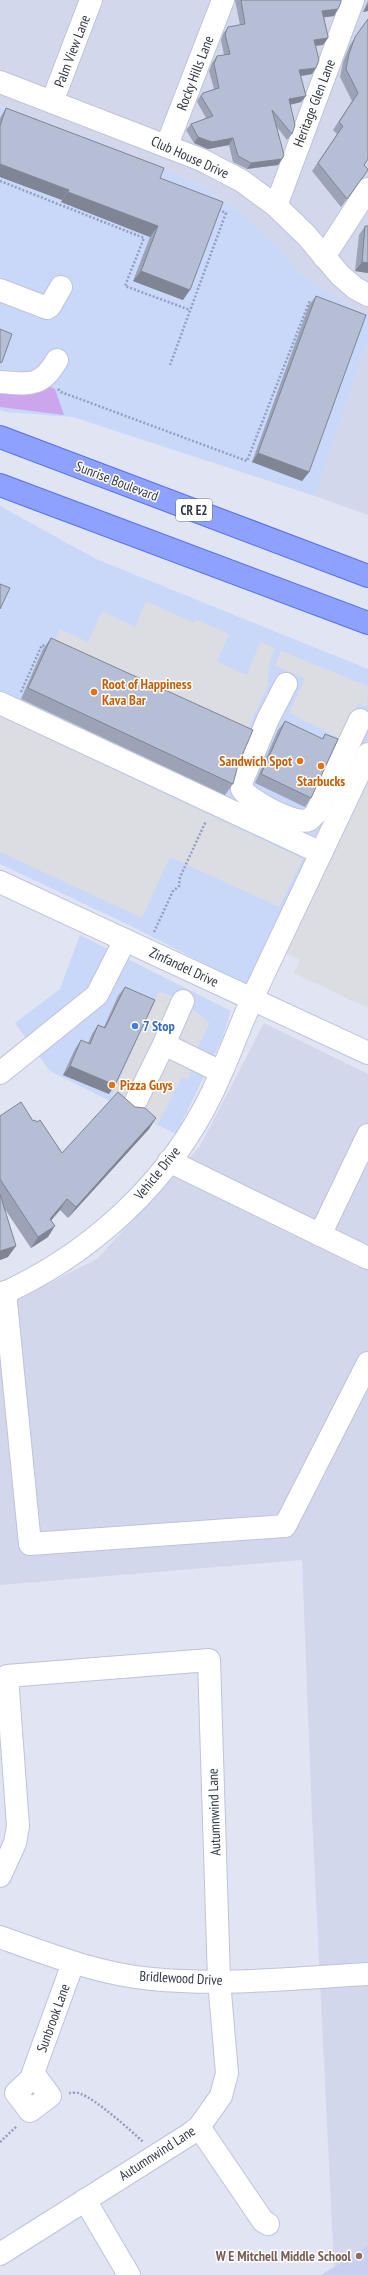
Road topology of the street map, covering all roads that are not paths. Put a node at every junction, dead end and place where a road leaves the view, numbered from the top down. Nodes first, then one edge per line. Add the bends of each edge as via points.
1 (91, 0) edge
2 (223, 0) edge
3 (353, 0) edge
4 (0, 82) edge
5 (52, 102) junction
6 (167, 145) junction
7 (368, 189) edge
8 (276, 206) junction
9 (324, 257) junction
10 (61, 287) dead end
11 (0, 290) edge
12 (368, 295) edge
13 (52, 368) road end
14 (0, 382) edge
15 (0, 437) edge
16 (0, 485) edge
17 (368, 576) edge
18 (368, 623) edge
19 (286, 684) dead end
20 (9, 700) edge
21 (360, 720) dead end
22 (368, 754) edge
23 (321, 853) junction
24 (0, 882) edge
25 (126, 940) junction
26 (252, 998) junction
27 (183, 1001) dead end
28 (164, 1044) junction
29 (368, 1053) edge
30 (221, 1072) junction
31 (0, 1073) edge
32 (133, 1107) edge
33 (368, 1135) edge
34 (169, 1161) junction
35 (320, 1235) junction
36 (368, 1258) edge
37 (2, 1293) edge
38 (368, 1363) edge
39 (0, 1876) edge
40 (0, 1937) edge
41 (73, 1963) junction
42 (368, 1974) edge
43 (219, 1981) junction
44 (33, 2073) junction
45 (199, 2127) junction
46 (85, 2200) junction
47 (268, 2224) dead end
48 (0, 2254) edge
49 (129, 2275) edge

1 - 5 street, Palm View Lane
2 - 6 street, Rocky Hills Lane
3 - 8 street, Heritage Glen Lane
4 - 5 street, Club House Drive
5 - 6 street, Club House Drive
6 - 8 street, Club House Drive via 242,181
7 - 9 street
8 - 9 street, Club House Drive
9 - 12 street, Club House Drive via 355,288
10 - 11 street via 47,308
13 - 14 street via 30,384
15 - 17 main road, Sunrise Boulevard / CR E2
16 - 18 main road
19 - 21 street via 242,780 242,789 250,799 289,818 309,820 316,813
20 - 23 street via 196,795
22 - 23 street, Vehicle Drive
23 - 26 street, Vehicle Drive
24 - 25 street, Zinfandel Drive
25 - 26 street, Zinfandel Drive
25 - 31 street via 97,995
26 - 29 street, Zinfandel Drive
26 - 30 street, Vehicle Drive
27 - 28 street
28 - 30 street
28 - 32 street
30 - 34 street, Vehicle Drive via 198,1118
33 - 35 street
34 - 35 street
34 - 37 street, Vehicle Drive via 125,1211 91,1240 54,1266
35 - 36 street
37 - 38 street via 30,1544 285,1526
39 - 43 street, Autumnwind Lane via 15,1843 18,1826 7,1676 209,1660
40 - 41 street, Bridlewood Drive
41 - 43 street, Bridlewood Drive via 151,1979
41 - 44 street, Sunbrook Lane
42 - 43 street, Bridlewood Drive
43 - 45 street, Autumnwind Lane via 226,2073 221,2096
44 - 44 street, Sunbrook Lane via 31,2080 16,2092 30,2112 50,2096
45 - 46 street, Autumnwind Lane
45 - 47 street via 263,2221
46 - 48 street, Autumnwind Lane
46 - 49 street

